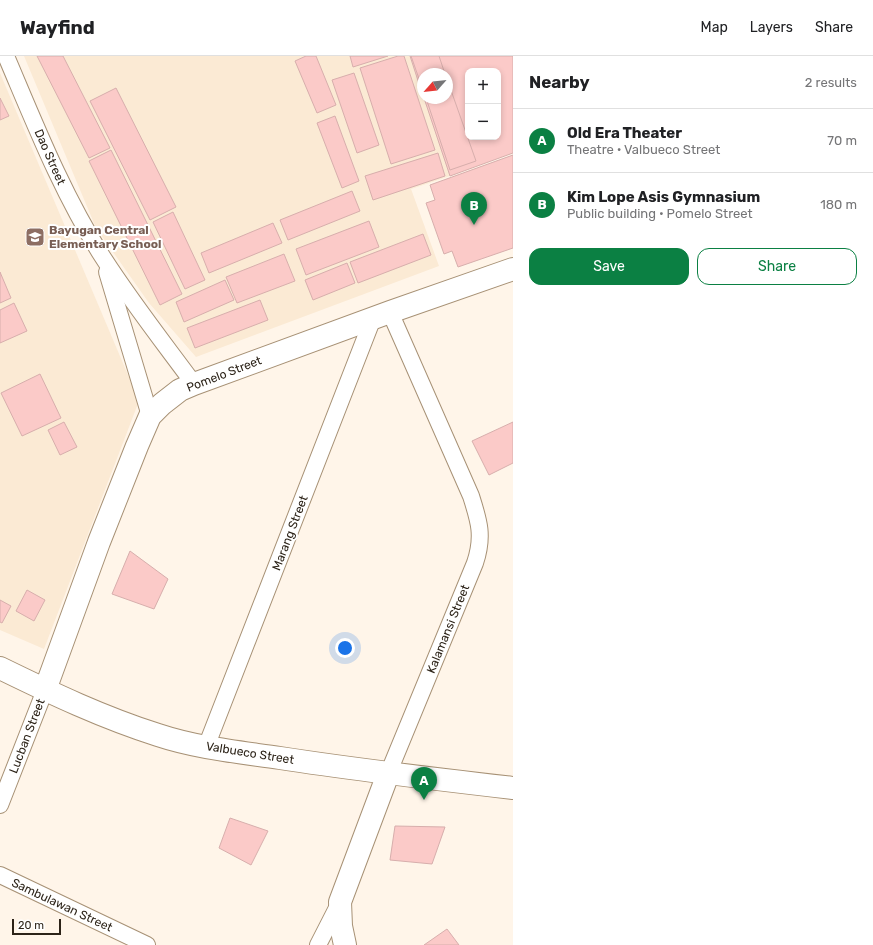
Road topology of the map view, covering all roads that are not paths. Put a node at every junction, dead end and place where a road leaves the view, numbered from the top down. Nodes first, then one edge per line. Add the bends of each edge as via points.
1 (6, 56) edge
2 (102, 255) junction
3 (513, 269) edge
4 (382, 315) junction
5 (194, 384) junction
6 (150, 416) junction
7 (0, 668) edge
8 (45, 690) junction
9 (206, 747) junction
10 (388, 774) junction
11 (513, 788) edge
12 (0, 805) edge
13 (0, 875) edge
14 (340, 902) junction
15 (128, 941) edge
16 (147, 945) edge
17 (318, 945) edge
18 (345, 945) edge

1 - 2 street, Dao Street via 58,175
2 - 5 street, Dao Street
2 - 6 street, Dao Street
3 - 4 street, Pomelo Street
4 - 5 street, Pomelo Street
4 - 9 street, Marang Street
4 - 10 street, Kalamansi Street via 471,496 480,532 480,548 475,563
5 - 6 street, Pomelo Street via 180,390
6 - 8 street, Pomelo Street via 99,542
7 - 8 street, Valbueco Street
8 - 9 street, Valbueco Street via 119,722 159,736
8 - 12 street, Lucban Street
9 - 10 street, Valbueco Street
10 - 11 street, Valbueco Street
10 - 14 street, Kalamansi Street
13 - 15 street, Sambulawan Street
14 - 17 street, Kalamansi Street
14 - 18 street
15 - 16 street, Sambulawan Street

